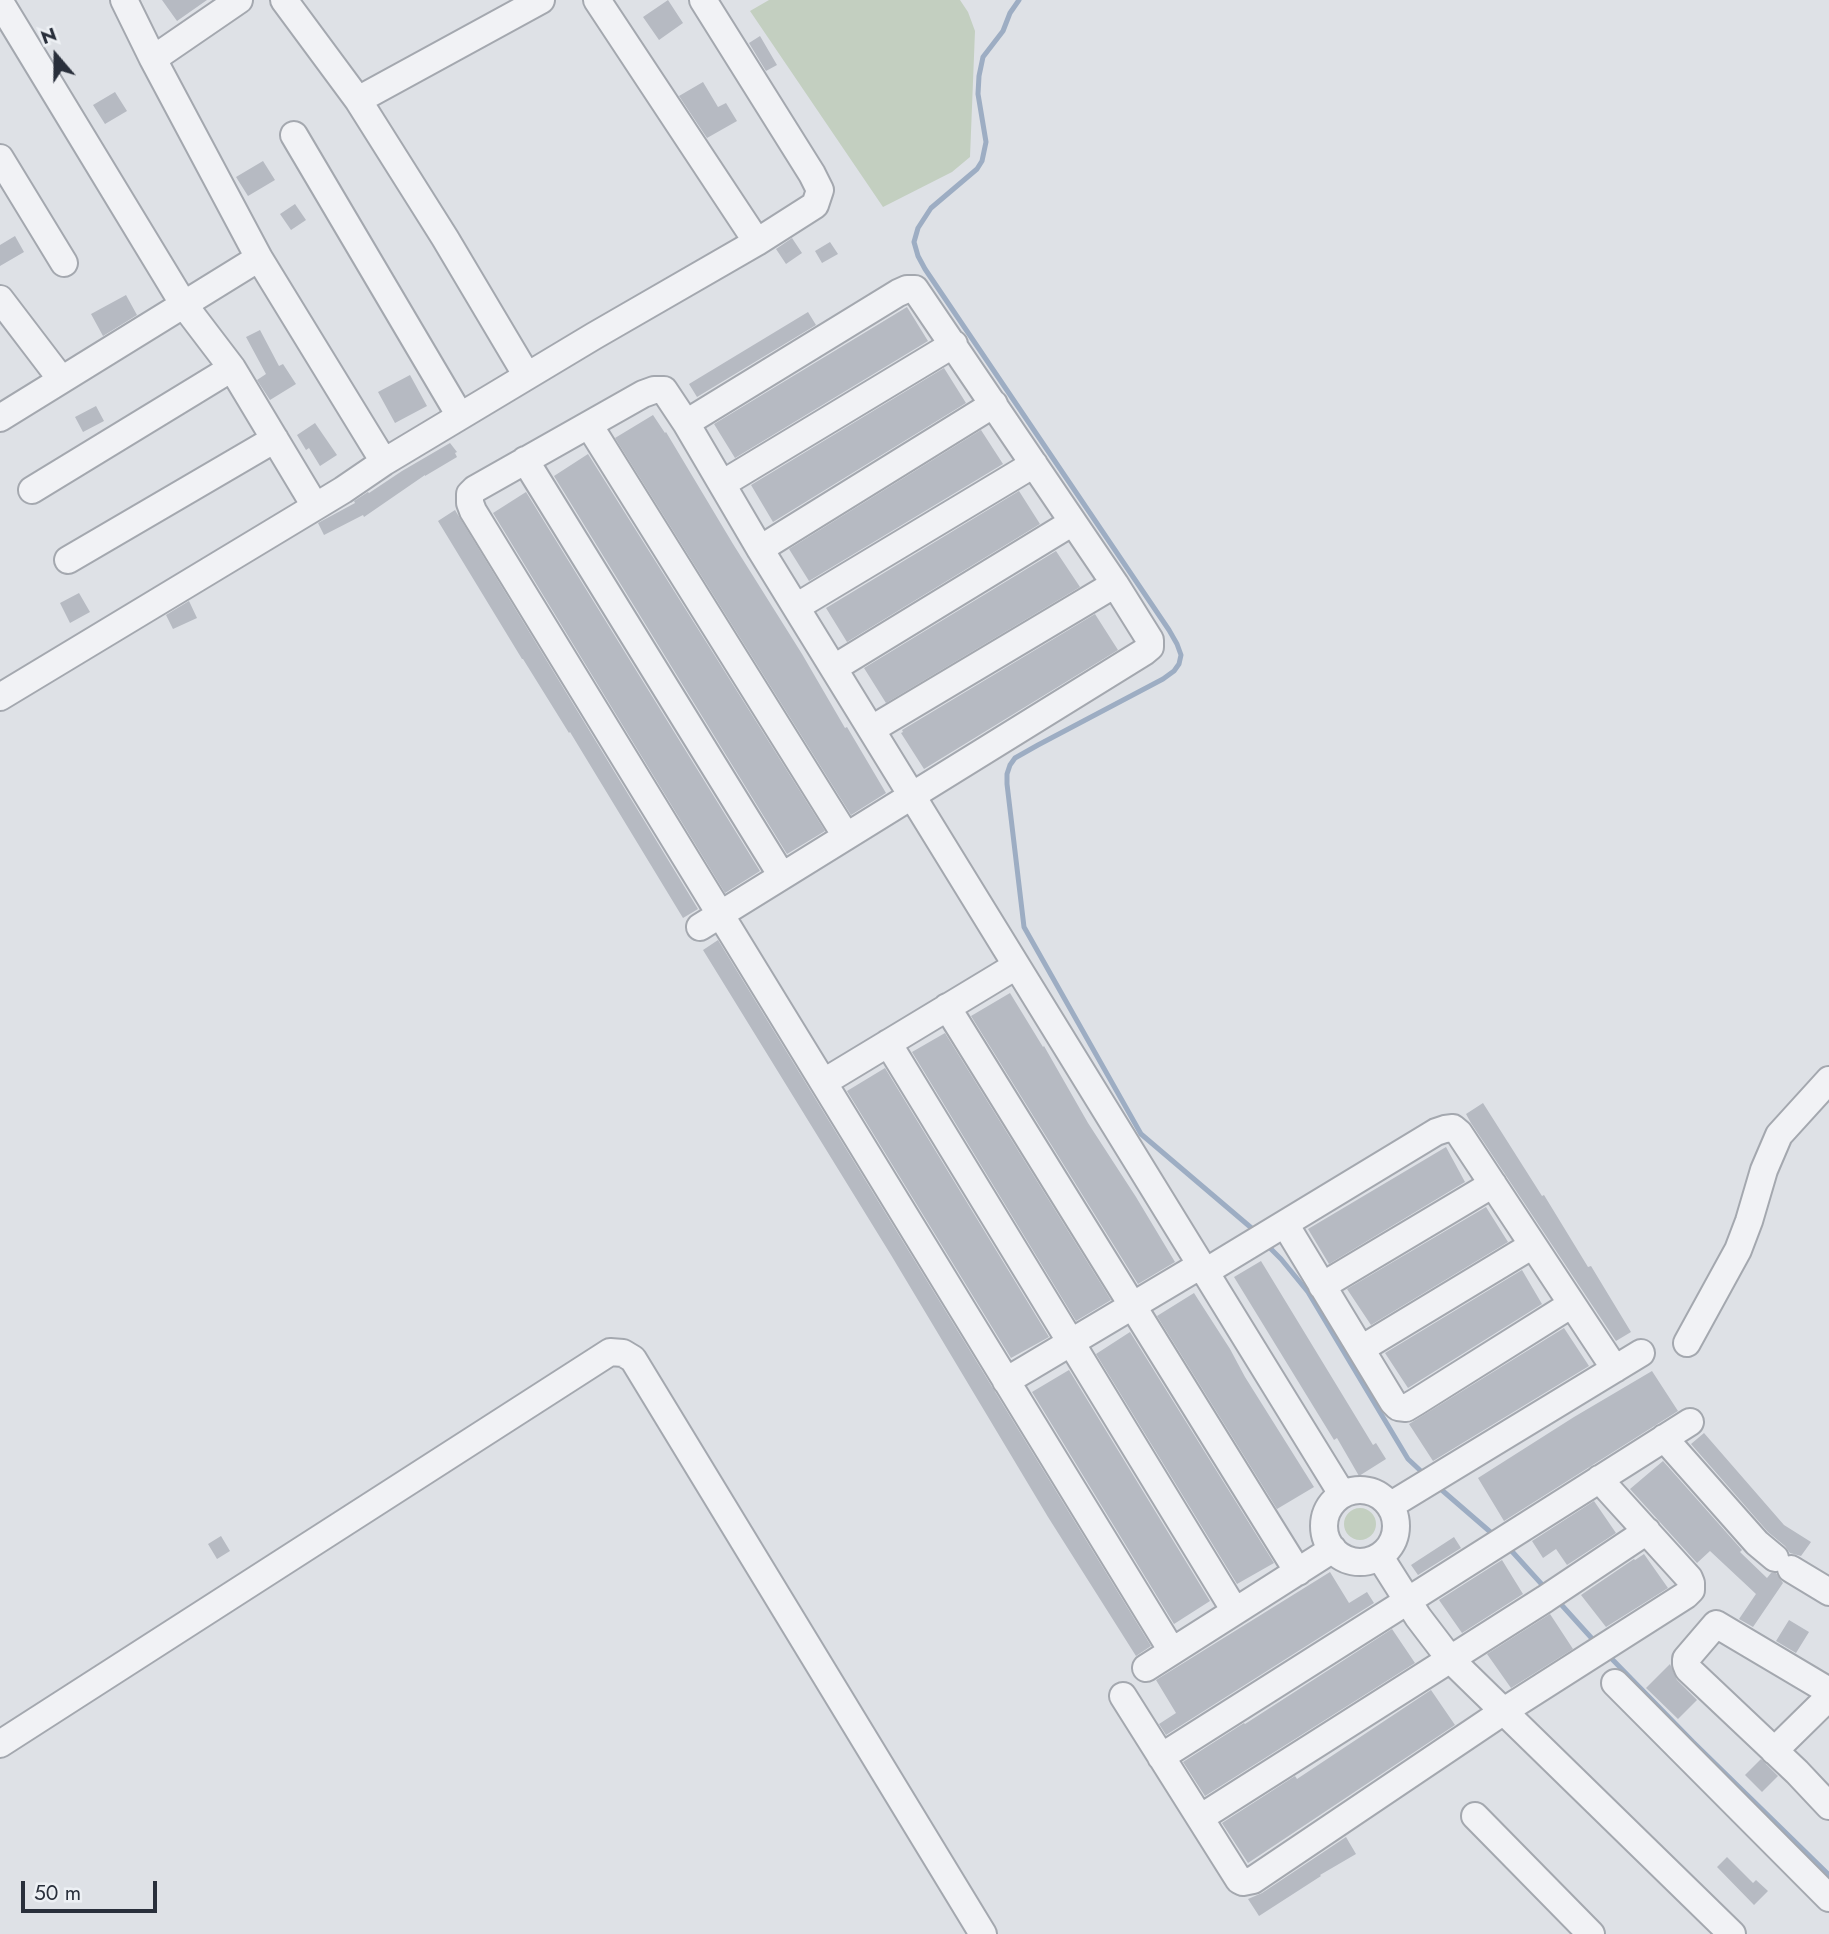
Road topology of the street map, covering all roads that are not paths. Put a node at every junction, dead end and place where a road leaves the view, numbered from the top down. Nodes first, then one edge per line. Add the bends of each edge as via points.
1 (124, 0) edge
2 (239, 0) edge
3 (284, 0) edge
4 (541, 0) edge
5 (597, 0) edge
6 (702, 0) edge
7 (0, 2) edge
8 (495, 10) edge
9 (153, 59) junction
10 (358, 100) junction
11 (294, 135) dead end
12 (0, 158) edge
13 (757, 242) junction
14 (259, 258) junction
15 (64, 263) dead end
16 (0, 299) edge
17 (184, 305) junction
18 (954, 344) junction
19 (232, 368) junction
20 (527, 376) junction
21 (61, 379) junction
22 (994, 404) junction
23 (460, 416) junction
24 (0, 418) edge
25 (686, 423) junction
26 (589, 425) junction
27 (275, 439) junction
28 (525, 460) junction
29 (384, 462) junction
30 (1034, 464) junction
31 (722, 485) junction
32 (33, 489) dead end
33 (315, 506) junction
34 (1073, 522) junction
35 (760, 549) junction
36 (68, 560) dead end
37 (1115, 584) junction
38 (796, 607) junction
39 (834, 668) junction
40 (0, 697) edge
41 (872, 729) junction
42 (913, 795) junction
43 (846, 836) junction
44 (782, 876) junction
45 (710, 920) junction
46 (1016, 966) junction
47 (947, 1007) junction
48 (888, 1044) junction
49 (1829, 1080) edge
50 (824, 1082) junction
51 (1493, 1184) junction
52 (1269, 1233) junction
53 (1533, 1244) junction
54 (1203, 1268) junction
55 (1322, 1286) junction
56 (1572, 1304) junction
57 (1132, 1306) junction
58 (1069, 1343) junction
59 (1687, 1343) dead end
60 (1361, 1349) junction
61 (1641, 1353) dead end
62 (1615, 1369) junction
63 (1006, 1381) junction
64 (1690, 1422) dead end
65 (1664, 1438) junction
66 (1599, 1479) junction
67 (1342, 1494) junction
68 (1391, 1505) junction
69 (1647, 1531) junction
70 (1333, 1549) junction
71 (1380, 1557) junction
72 (1298, 1572) junction
73 (1829, 1592) edge
74 (1407, 1601) junction
75 (1235, 1611) junction
76 (1172, 1651) junction
77 (1450, 1659) junction
78 (1146, 1668) dead end
79 (1615, 1683) dead end
80 (1829, 1690) edge
81 (1123, 1696) dead end
82 (1829, 1697) edge
83 (1504, 1711) junction
84 (0, 1744) edge
85 (1774, 1751) junction
86 (1161, 1757) junction
87 (1829, 1806) edge
88 (1475, 1816) dead end
89 (1200, 1818) junction
90 (1829, 1898) edge
91 (983, 1934) edge
92 (1591, 1934) edge
93 (1732, 1934) edge

1 - 9 street
2 - 9 street
3 - 10 street
4 - 8 street
5 - 13 street
6 - 13 street via 820,190 815,205
7 - 17 street
8 - 10 street
9 - 14 street
10 - 20 street
11 - 23 street
12 - 15 street
13 - 20 street
14 - 17 street
14 - 29 street
16 - 21 street
17 - 19 street
17 - 21 street
18 - 22 street
18 - 25 street via 920,294 907,289
18 - 31 street
19 - 27 street
19 - 32 street
20 - 23 street
21 - 24 street
22 - 30 street
22 - 35 street
23 - 29 street
25 - 26 street via 664,390 654,390
25 - 31 street
26 - 28 street
26 - 43 street
27 - 33 street
27 - 36 street
28 - 44 street
28 - 45 street via 475,489 470,494 473,511
29 - 33 street
30 - 34 street
30 - 38 street
31 - 35 street
33 - 40 street
34 - 37 street
34 - 39 street
35 - 38 street
37 - 41 street
37 - 42 street via 1147,633 1150,647
38 - 39 street
39 - 41 street
41 - 42 street
42 - 43 street
42 - 46 street
43 - 44 street
44 - 45 street
45 - 50 street
46 - 47 street
46 - 54 street
47 - 48 street
47 - 57 street
48 - 50 street
48 - 58 street
49 - 59 street via 1779,1135 1738,1250
50 - 63 street
51 - 52 street via 1459,1133 1445,1129
51 - 53 street
51 - 55 street
52 - 54 street
52 - 55 street
53 - 56 street
53 - 60 street
54 - 57 street
54 - 67 street
55 - 60 street
56 - 60 street via 1406,1408 1393,1402
56 - 62 street
57 - 58 street
57 - 72 street
58 - 63 street
58 - 75 street
61 - 62 street
62 - 68 street
63 - 76 street
64 - 65 street
65 - 66 street
65 - 73 street via 1757,1543
66 - 69 street
66 - 74 street
67 - 68 street via 1366,1489
67 - 70 street via 1326,1511 1324,1522 1324,1534
68 - 71 street via 1395,1537
69 - 77 street
69 - 83 street via 1689,1578 1691,1590
70 - 71 street via 1357,1562
70 - 72 street
71 - 74 street
72 - 75 street
74 - 77 street
74 - 86 street
75 - 76 street
76 - 78 street
77 - 83 street
77 - 89 street
79 - 90 street
80 - 85 street via 1716,1624 1686,1659 1688,1669
81 - 86 street
82 - 85 street
83 - 89 street via 1253,1880 1239,1880
83 - 93 street
84 - 91 street via 610,1352 623,1353 634,1359
85 - 87 street
86 - 89 street
88 - 92 street

